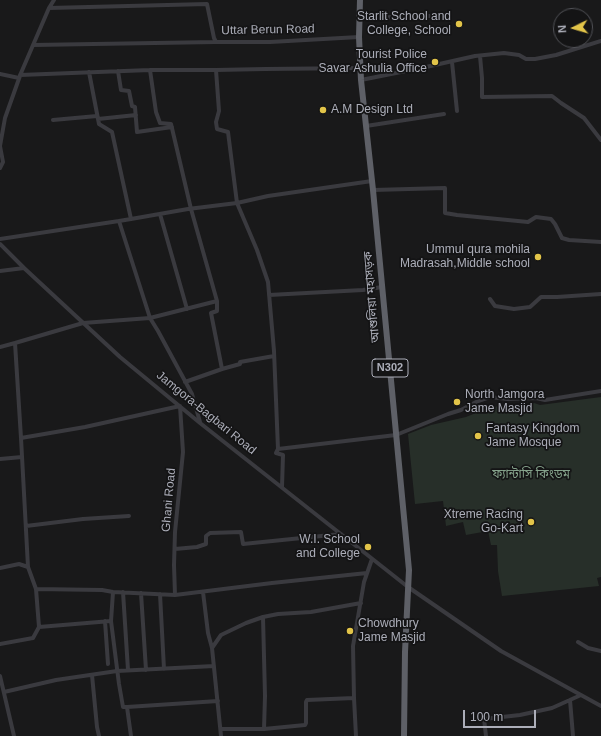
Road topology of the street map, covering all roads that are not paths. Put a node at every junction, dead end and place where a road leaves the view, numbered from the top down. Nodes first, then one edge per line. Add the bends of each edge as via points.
1 (54, 0) edge
2 (360, 0) edge
3 (207, 2) edge
4 (49, 8) junction
5 (430, 16) dead end
6 (360, 18) junction
7 (359, 37) junction
8 (601, 41) edge
9 (216, 42) junction
10 (33, 45) junction
11 (480, 56) junction
12 (452, 62) junction
13 (361, 68) junction
14 (150, 70) junction
15 (216, 70) junction
16 (118, 71) junction
17 (89, 72) junction
18 (0, 74) edge
19 (20, 76) junction
20 (361, 80) junction
21 (458, 111) dead end
22 (444, 114) dead end
23 (136, 115) junction
24 (0, 117) edge
25 (98, 117) junction
26 (5, 118) junction
27 (53, 120) dead end
28 (366, 126) junction
29 (172, 127) junction
30 (601, 140) edge
31 (0, 168) edge
32 (372, 182) junction
33 (373, 190) junction
34 (237, 203) junction
35 (192, 209) junction
36 (160, 214) junction
37 (131, 219) junction
38 (119, 221) junction
39 (0, 239) edge
40 (601, 242) edge
41 (0, 244) edge
42 (24, 268) junction
43 (0, 271) edge
44 (382, 287) junction
45 (601, 294) edge
46 (270, 295) junction
47 (490, 299) dead end
48 (217, 301) junction
49 (187, 309) junction
50 (150, 318) junction
51 (84, 323) junction
52 (15, 343) junction
53 (0, 347) edge
54 (274, 356) junction
55 (222, 369) junction
56 (185, 382) junction
57 (601, 391) edge
58 (180, 406) junction
59 (200, 423) junction
60 (396, 435) junction
61 (21, 438) junction
62 (278, 449) junction
63 (22, 457) junction
64 (0, 459) edge
65 (282, 487) junction
66 (129, 516) dead end
67 (26, 526) junction
68 (341, 534) junction
69 (175, 549) junction
70 (372, 559) junction
71 (28, 567) junction
72 (0, 568) edge
73 (367, 573) junction
74 (408, 587) junction
75 (36, 589) junction
76 (113, 592) junction
77 (123, 592) junction
78 (203, 592) junction
79 (141, 593) junction
80 (160, 594) junction
81 (175, 595) junction
82 (361, 603) junction
83 (263, 617) junction
84 (105, 621) junction
85 (111, 621) junction
86 (39, 627) junction
87 (578, 642) dead end
88 (0, 644) edge
89 (212, 648) junction
90 (601, 651) edge
91 (108, 664) dead end
92 (214, 666) junction
93 (164, 669) junction
94 (128, 670) junction
95 (146, 670) junction
96 (117, 671) junction
97 (92, 675) junction
98 (0, 676) edge
99 (4, 692) junction
100 (581, 695) junction
101 (354, 698) junction
102 (570, 700) junction
103 (218, 701) junction
104 (601, 706) edge
105 (127, 707) junction
106 (220, 729) junction
107 (264, 729) junction
108 (14, 736) edge
109 (99, 736) edge
110 (131, 736) edge
111 (221, 736) edge
112 (356, 736) edge
113 (404, 736) edge
114 (486, 736) edge
115 (573, 736) edge

1 - 4 street
2 - 6 highway, আশুলিয়া মহাসড়ক / N302
3 - 4 street, Uttar Berun Road
3 - 9 street, Uttar Berun Road
4 - 10 street
5 - 6 street
6 - 7 highway, আশুলিয়া মহাসড়ক / N302
7 - 9 street, Uttar Berun Road
7 - 13 highway, আশুলিয়া মহাসড়ক / N302
8 - 11 street via 535,59 504,54
9 - 10 street
10 - 19 street
11 - 12 street
11 - 30 street via 482,98 552,96 584,118
12 - 20 street
12 - 21 street
13 - 15 street
13 - 20 highway, আশুলিয়া মহাসড়ক / N302
14 - 15 street
14 - 16 street
14 - 29 street via 160,123 171,124
15 - 34 street via 219,111 216,122 218,129 228,132
16 - 17 street
16 - 23 street via 121,90 129,91
17 - 19 street
17 - 25 street
18 - 19 street
19 - 26 street
20 - 28 highway, আশুলিয়া মহাসড়ক / N302
22 - 28 street
23 - 25 street
23 - 29 street via 137,132
24 - 26 street
25 - 27 street
25 - 37 street via 99,124 112,132
26 - 31 street via 0,146 3,162
28 - 32 highway, আশুলিয়া মহাসড়ক / N302
29 - 35 street
32 - 33 highway, আশুলিয়া মহাসড়ক / N302
32 - 34 street via 268,196
33 - 40 street via 445,188 445,213 528,222 536,217 551,219 562,238
33 - 44 highway, আশুলিয়া মহাসড়ক / N302
34 - 35 street
34 - 46 street via 268,282
35 - 36 street
35 - 48 street
36 - 37 street
36 - 49 street
37 - 38 street
38 - 39 street
38 - 50 street
41 - 42 street, Jamgora-Bagbari Road
42 - 43 street
42 - 51 street, Jamgora-Bagbari Road
44 - 46 street
44 - 60 highway, আশুলিয়া মহাসড়ক / N302
45 - 47 street via 541,297 530,307 514,309 495,306
46 - 54 street
48 - 49 street
48 - 55 street via 218,311 211,313
49 - 50 street
50 - 51 street
50 - 56 street
51 - 52 street
51 - 58 street, Jamgora-Bagbari Road via 120,357
52 - 53 street
52 - 61 street
54 - 55 street via 240,362
54 - 62 street
55 - 56 street
56 - 59 street via 192,394
57 - 60 street via 545,400 490,397
58 - 59 street, Jamgora-Bagbari Road
58 - 61 street
58 - 69 street, Ghani Road via 183,452
59 - 65 street, Jamgora-Bagbari Road
60 - 62 street
60 - 74 highway, আশুলিয়া মহাসড়ক / N302
61 - 63 street
62 - 65 street via 276,453 282,455
63 - 64 street
63 - 67 street
65 - 68 street, Jamgora-Bagbari Road
66 - 67 street
67 - 71 street
68 - 69 street via 243,544 241,532 210,533 206,536 206,544
68 - 70 street, Jamgora-Bagbari Road
69 - 81 street, Ghani Road
70 - 73 street
70 - 74 street, Jamgora-Bagbari Road
71 - 72 street via 19,564
71 - 75 street
73 - 78 street
73 - 82 street
74 - 100 street, Jamgora-Bagbari Road via 501,651
74 - 113 highway, আশুলিয়া মহাসড়ক / N302
75 - 76 street
75 - 86 street
76 - 77 street
76 - 85 street
77 - 79 street
77 - 94 street
78 - 81 street
78 - 89 street
79 - 80 street
79 - 95 street
80 - 81 street
80 - 93 street
82 - 83 street
82 - 101 street via 353,646
83 - 89 street via 221,635
83 - 107 street
84 - 85 street
84 - 86 street
84 - 91 street
85 - 96 street
86 - 88 street via 33,638
87 - 90 street
89 - 92 street
92 - 93 street
92 - 103 street
93 - 95 street
94 - 95 street
94 - 96 street
96 - 97 street
96 - 105 street via 123,707
97 - 99 street
97 - 109 street
98 - 99 street
99 - 108 street
100 - 102 street
100 - 104 street, Jamgora-Bagbari Road
101 - 107 street via 307,700 305,725
101 - 112 street
102 - 114 street via 552,708 484,719
102 - 115 street
103 - 105 street
103 - 106 street
105 - 110 street
106 - 107 street
106 - 111 street

